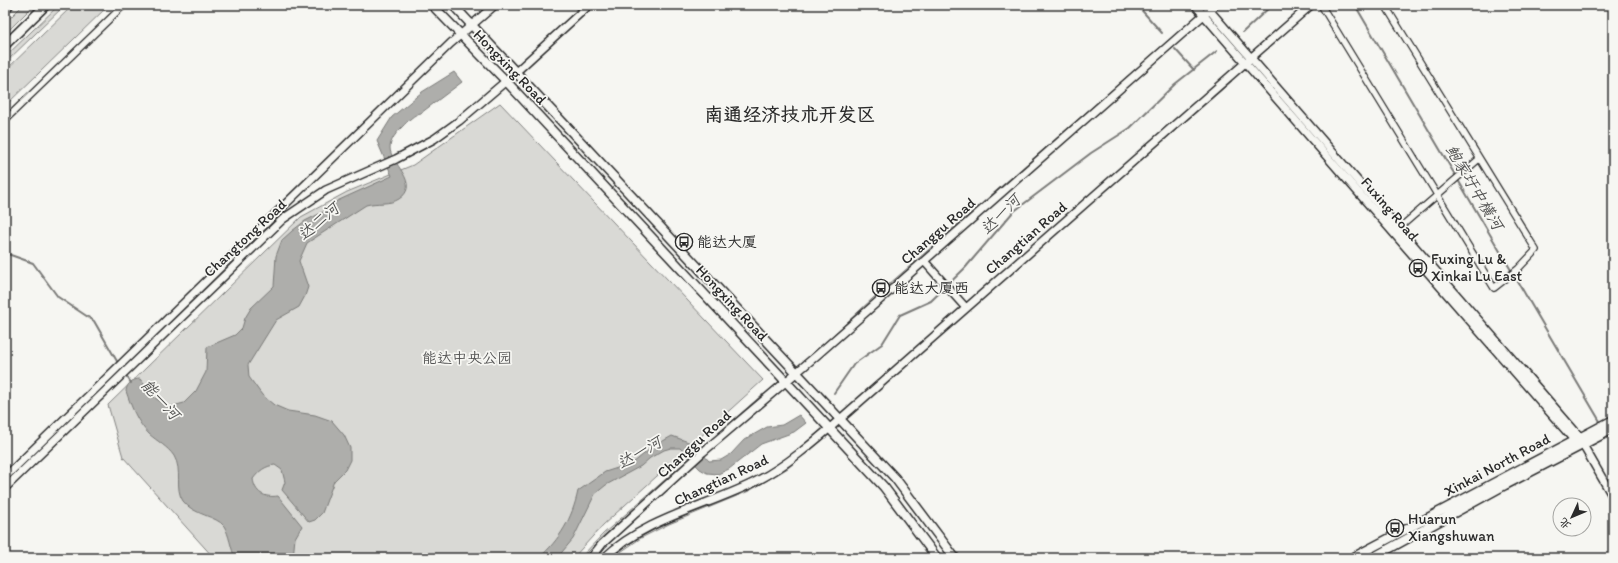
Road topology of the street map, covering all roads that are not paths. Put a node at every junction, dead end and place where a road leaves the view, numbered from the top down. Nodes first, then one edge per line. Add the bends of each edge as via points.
1 (9, 5) edge
2 (46, 5) edge
3 (124, 5) edge
4 (432, 5) edge
5 (453, 5) edge
6 (495, 5) edge
7 (590, 5) edge
8 (1195, 5) edge
9 (1311, 5) edge
10 (1321, 5) edge
11 (1385, 5) edge
12 (5, 9) edge
13 (1208, 9) edge
14 (471, 24) junction
15 (461, 35) junction
16 (5, 45) edge
17 (1248, 61) junction
18 (515, 72) junction
19 (506, 81) junction
20 (5, 120) edge
21 (1479, 159) junction
22 (1437, 196) junction
23 (1396, 231) junction
24 (924, 261) junction
25 (966, 308) junction
26 (795, 372) junction
27 (785, 381) junction
28 (839, 420) junction
29 (1612, 424) edge
30 (828, 429) junction
31 (1579, 441) junction
32 (5, 477) edge
33 (5, 488) edge
34 (1613, 497) edge
35 (591, 558) edge
36 (604, 558) edge
37 (937, 558) edge
38 (955, 558) edge
39 (1352, 558) edge
40 (1372, 558) edge

1 - 12 main road
2 - 16 main road
3 - 20 street
4 - 15 main road, Hongxing Road
5 - 14 main road, Hongxing Road
6 - 14 street, Changtong Road
7 - 18 street, Changtong Road
8 - 13 street, Fuxing Road
9 - 17 street, Changtian Road
10 - 22 street
11 - 21 street
13 - 17 street, Fuxing Road
13 - 24 street, Changgu Road
14 - 15 street, Changtong Road
14 - 18 main road, Hongxing Road
15 - 19 main road, Hongxing Road
15 - 32 street, Changtong Road
17 - 23 street, Fuxing Road
17 - 25 street, Changtian Road
18 - 19 street, Changtong Road
18 - 26 main road, Hongxing Road
19 - 27 main road, Hongxing Road
19 - 33 street, Changtong Road via 440,134 385,165 326,190 283,219
21 - 22 street
21 - 22 street via 1536,250 1518,269 1494,288
22 - 23 street
23 - 31 street, Fuxing Road
24 - 25 street
24 - 26 street, Changgu Road
25 - 28 street, Changtian Road
26 - 27 street, Changgu Road
26 - 28 main road, Hongxing Road
27 - 30 main road, Hongxing Road
27 - 35 street, Changgu Road via 602,544
28 - 30 street, Changtian Road
28 - 38 main road, Hongxing Road via 895,478
29 - 31 main road, Xinkai North Road
30 - 36 street, Changtian Road via 791,460 754,483 694,506 634,535
30 - 37 main road, Hongxing Road via 884,488
31 - 34 street, Fuxing Road
31 - 39 main road, Xinkai North Road
31 - 40 main road, Xinkai North Road

